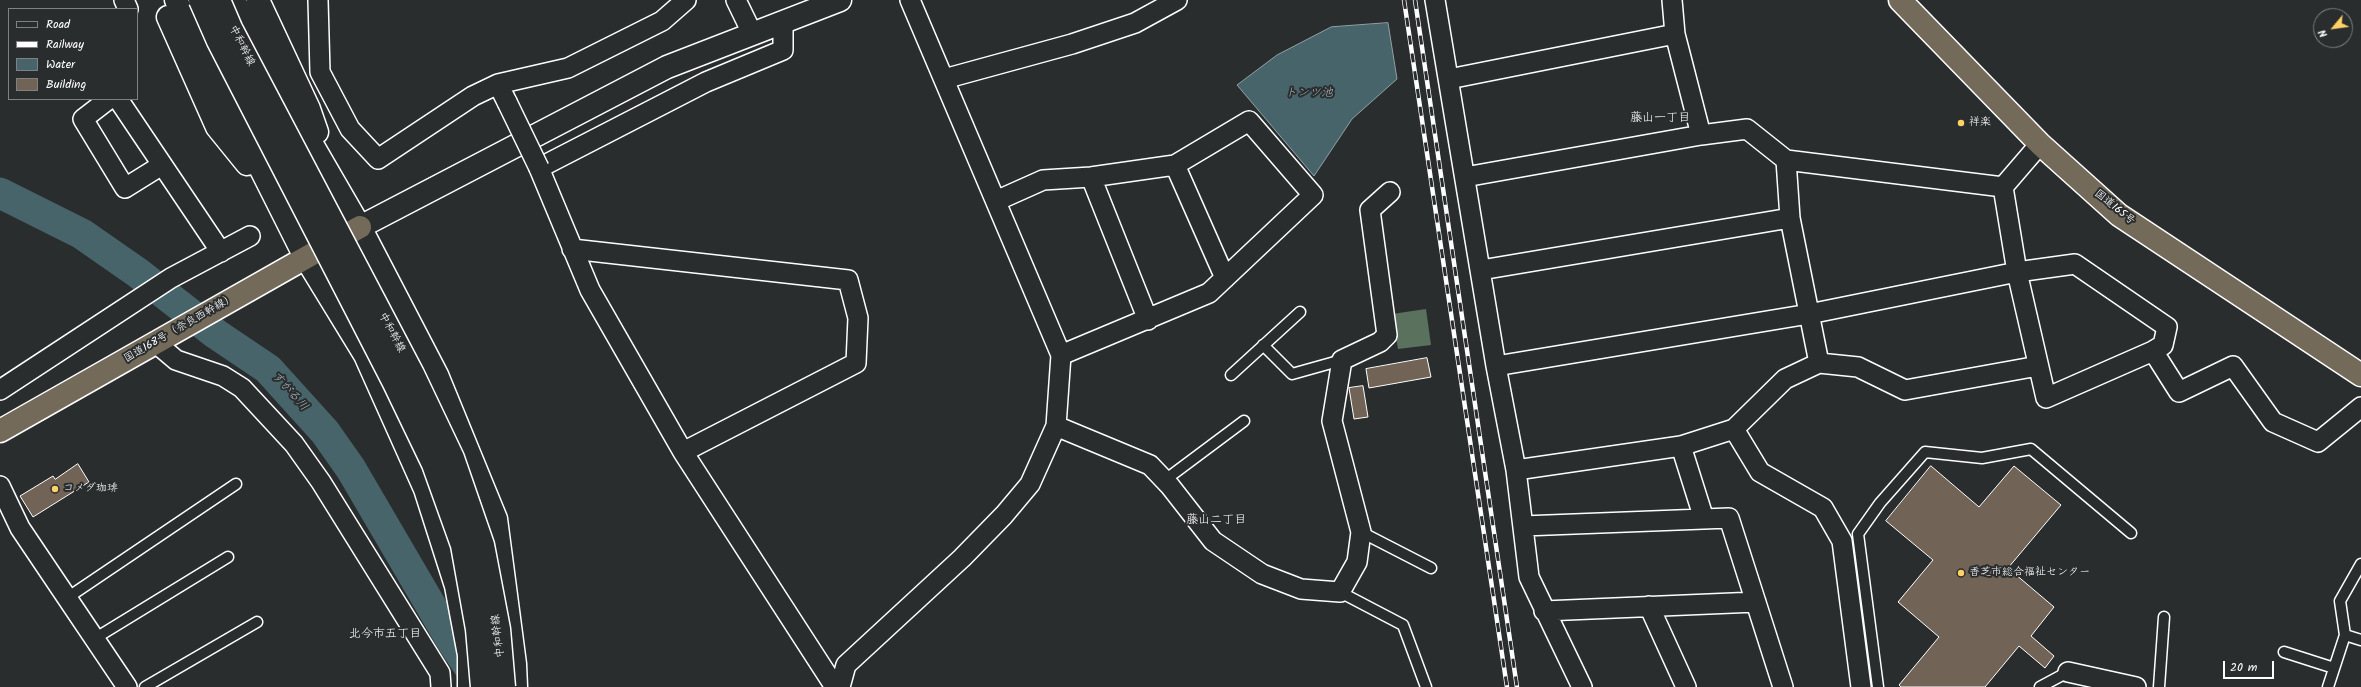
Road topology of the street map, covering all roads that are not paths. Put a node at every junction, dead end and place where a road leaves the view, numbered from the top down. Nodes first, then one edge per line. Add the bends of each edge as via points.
1 (161, 0) edge
2 (176, 0) edge
3 (200, 0) edge
4 (219, 0) edge
5 (234, 0) edge
6 (258, 0) edge
7 (318, 0) edge
8 (686, 0) edge
9 (736, 0) edge
10 (840, 0) edge
11 (910, 0) edge
12 (1177, 0) edge
13 (1435, 0) edge
14 (1672, 0) edge
15 (1900, 0) edge
16 (783, 22) junction
17 (752, 33) junction
18 (1675, 34) junction
19 (944, 79) junction
20 (1449, 79) junction
21 (498, 84) junction
22 (108, 100) edge
23 (119, 100) edge
24 (1701, 135) junction
25 (2040, 144) junction
26 (1786, 160) junction
27 (162, 165) junction
28 (1175, 165) junction
29 (539, 168) junction
30 (1091, 177) junction
31 (1465, 177) junction
32 (335, 181) junction
33 (2003, 187) junction
34 (1390, 192) dead end
35 (272, 196) junction
36 (996, 201) junction
37 (1790, 218) junction
38 (360, 227) junction
39 (250, 236) dead end
40 (572, 249) junction
41 (221, 252) junction
42 (305, 257) junction
43 (1481, 270) junction
44 (2017, 272) junction
45 (1225, 278) junction
46 (1300, 312) dead end
47 (1809, 314) junction
48 (1148, 320) junction
49 (156, 343) junction
50 (1263, 345) junction
51 (2153, 351) junction
52 (1061, 356) junction
53 (1342, 360) junction
54 (1819, 363) junction
55 (1496, 366) junction
56 (2038, 366) junction
57 (1231, 375) dead end
58 (2361, 375) edge
59 (0, 390) edge
60 (2361, 407) edge
61 (1244, 421) dead end
62 (1056, 426) junction
63 (1734, 428) junction
64 (0, 431) edge
65 (1681, 446) junction
66 (683, 452) junction
67 (1516, 470) junction
68 (1165, 480) junction
69 (236, 484) dead end
70 (0, 486) edge
71 (1704, 519) junction
72 (1523, 526) junction
73 (1361, 532) junction
74 (2131, 533) dead end
75 (228, 557) dead end
76 (2361, 564) edge
77 (1431, 568) dead end
78 (1340, 592) junction
79 (66, 598) junction
80 (1756, 602) junction
81 (1649, 606) junction
82 (1544, 611) junction
83 (2164, 617) dead end
84 (258, 622) dead end
85 (2345, 634) junction
86 (94, 639) junction
87 (2361, 640) edge
88 (2284, 652) dead end
89 (2334, 668) junction
90 (2068, 672) joint
91 (127, 687) edge
92 (145, 687) edge
93 (441, 687) edge
94 (469, 687) edge
95 (482, 687) edge
96 (504, 687) edge
97 (516, 687) edge
98 (835, 687) edge
99 (840, 687) edge
100 (1426, 687) edge
101 (1582, 687) edge
102 (1686, 687) edge
103 (1783, 687) edge
104 (1861, 687) edge
105 (1878, 687) edge
106 (2040, 687) edge
107 (2136, 687) edge
108 (2159, 687) edge
109 (2328, 687) edge

1 - 35 main road via 217,127
2 - 35 main road
3 - 95 main road, 中和幹線, bridge via 218,41 433,464 462,545 477,629
4 - 96 main road, 中和幹線, bridge via 413,374 453,458 483,545 499,629
5 - 32 main road via 276,82
6 - 32 main road via 309,109
7 - 21 street via 320,72 350,129 378,159 473,96
8 - 21 street via 662,21 568,68
9 - 17 street
10 - 16 main road
11 - 19 street
12 - 19 street via 1135,23 1072,44
13 - 20 street
14 - 18 street
15 - 25 highway, 国道165号
16 - 17 main road
16 - 29 street via 783,50 706,82
17 - 38 main road via 667,67
18 - 20 street
18 - 24 street
19 - 36 street
20 - 31 street
21 - 29 street, bridge
22 - 27 street via 83,119 125,188
23 - 27 street
24 - 26 street via 1747,129
24 - 31 street
25 - 33 street
25 - 58 highway, 国道165号 via 2119,215
26 - 33 street
26 - 37 street
27 - 41 street
28 - 30 street
28 - 45 street
28 - 45 street via 1249,121 1313,195
29 - 40 street
30 - 36 street via 1043,180
30 - 48 street
31 - 43 street
32 - 38 main road
33 - 44 street
34 - 53 street via 1370,210 1387,335 1380,342
35 - 42 main road
36 - 52 street
37 - 43 street
37 - 47 street
38 - 42 highway, 国道168号（奈良西幹線）
38 - 97 main road via 437,375 496,519
39 - 41 street
40 - 66 street via 590,290
40 - 66 street via 848,280 858,318 856,363
41 - 59 street via 171,278
42 - 49 highway, 国道168号（奈良西幹線）
42 - 94 main road via 365,355 426,489 456,586 469,655
43 - 55 street
44 - 47 street
44 - 51 street via 2076,264 2167,327 2163,345
44 - 56 street
45 - 48 street via 1209,293
46 - 50 lane
47 - 54 street
47 - 55 street
48 - 52 street
49 - 64 highway, 国道168号（奈良西幹線）
49 - 93 street via 176,360 223,376 242,388 294,444 321,482 440,673
50 - 53 lane via 1292,374
50 - 57 lane
51 - 56 street via 2046,398
51 - 60 street via 2179,392 2233,366 2273,422 2318,442
52 - 62 street
53 - 73 street via 1332,421
54 - 56 street via 1858,367 1905,390
54 - 63 street via 1785,379
55 - 67 street
61 - 68 lane
62 - 68 street via 1150,465
62 - 99 street via 1030,484 962,558 846,665
63 - 65 street
63 - 104 street via 1760,472 1823,508 1842,541
65 - 67 street
65 - 71 street
66 - 98 street
67 - 72 street
68 - 78 street via 1213,541 1262,574 1301,589
69 - 79 lane
70 - 79 street via 20,528
71 - 72 street
71 - 80 street via 1729,518
72 - 82 street via 1529,577
73 - 77 lane
73 - 78 street via 1357,562
74 - 105 lane via 2031,449 1982,458 1925,452 1880,503 1858,534
75 - 86 lane
76 - 85 lane via 2340,601
78 - 100 lane via 1403,625
79 - 86 street
80 - 81 street
80 - 103 street
81 - 82 street
81 - 102 street
82 - 101 street
83 - 108 lane
84 - 92 lane
85 - 87 lane
85 - 89 lane
86 - 91 street
88 - 89 lane
89 - 109 lane
90 - 106 lane
90 - 107 street

